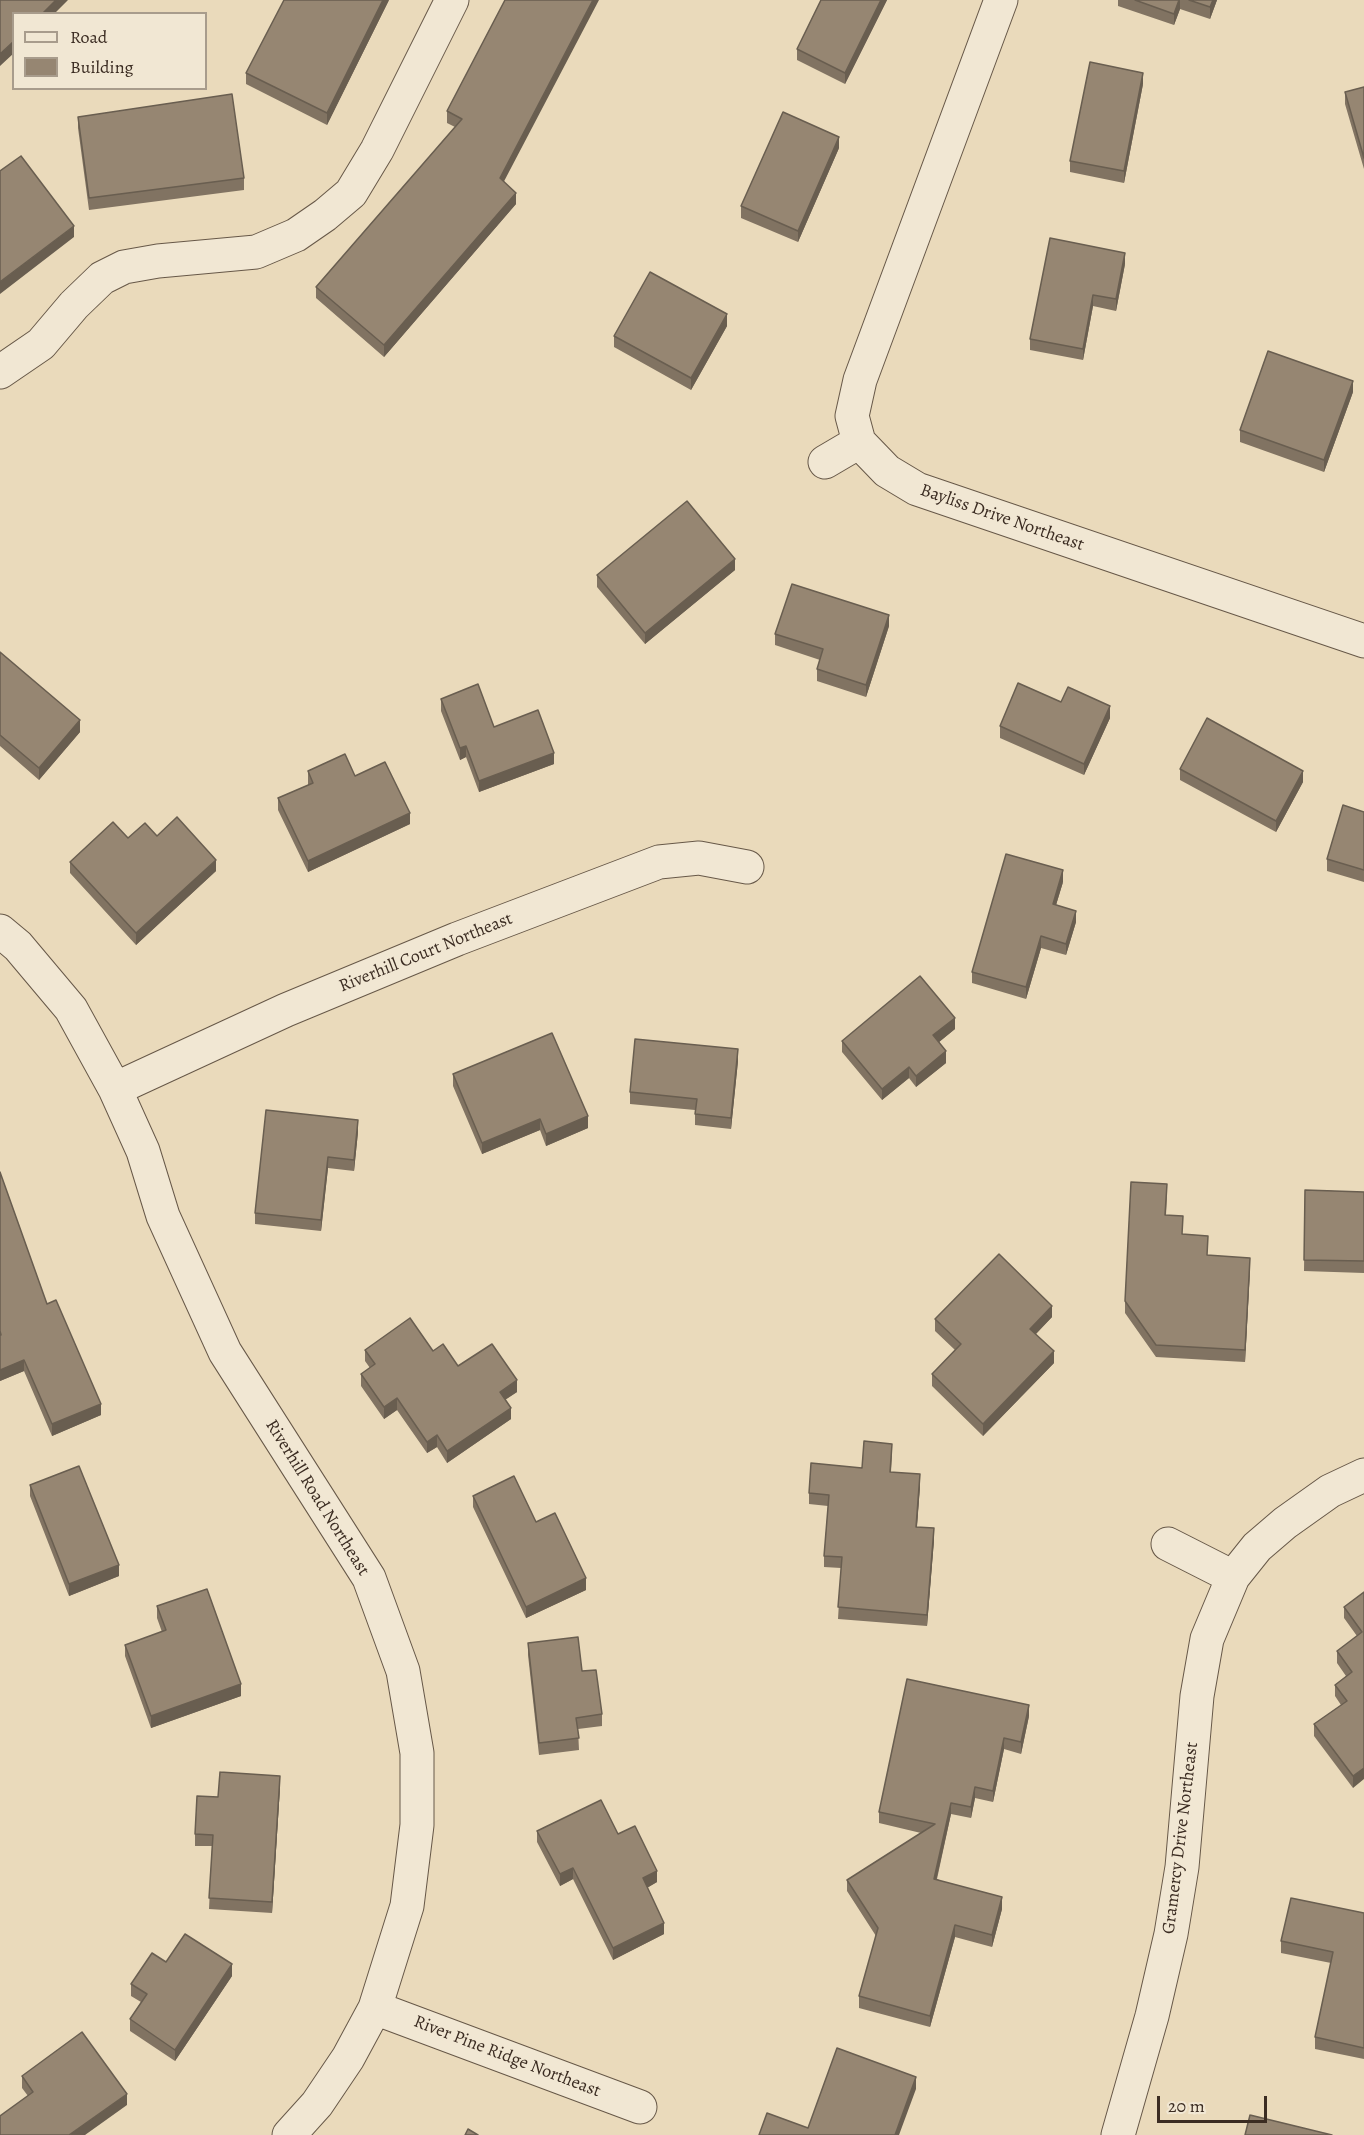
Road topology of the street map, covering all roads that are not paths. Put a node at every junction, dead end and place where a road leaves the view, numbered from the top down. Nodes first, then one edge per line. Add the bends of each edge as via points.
1 (452, 0) edge
2 (1001, 0) edge
3 (0, 372) edge
4 (859, 442) junction
5 (825, 462) dead end
6 (1364, 642) edge
7 (747, 867) dead end
8 (0, 931) edge
9 (115, 1089) junction
10 (1364, 1475) edge
11 (1168, 1544) dead end
12 (1233, 1577) junction
13 (375, 2008) junction
14 (640, 2107) dead end
15 (289, 2135) edge
16 (1118, 2135) edge

1 - 3 street via 377,150 351,193 325,216 296,235 256,252 124,267 102,278 41,344
2 - 4 street via 860,380 852,416
4 - 5 street
4 - 6 street, Bayliss Drive Northeast via 887,471 917,489
7 - 9 street, Riverhill Court Northeast via 699,858 659,862 286,1010
8 - 9 street, Riverhill Road Northeast via 18,946 71,1010
9 - 13 street, Riverhill Road Northeast via 143,1151 163,1216 225,1352 369,1578 403,1671 417,1754 417,1825 407,1906
10 - 12 street, Gramercy Drive Northeast via 1330,1491 1285,1523 1257,1547
11 - 12 street
12 - 16 street, Gramercy Drive Northeast via 1207,1640 1197,1696 1182,1867 1171,1934
13 - 14 street, River Pine Ridge Northeast
13 - 15 street, Riverhill Road Northeast via 317,2104

